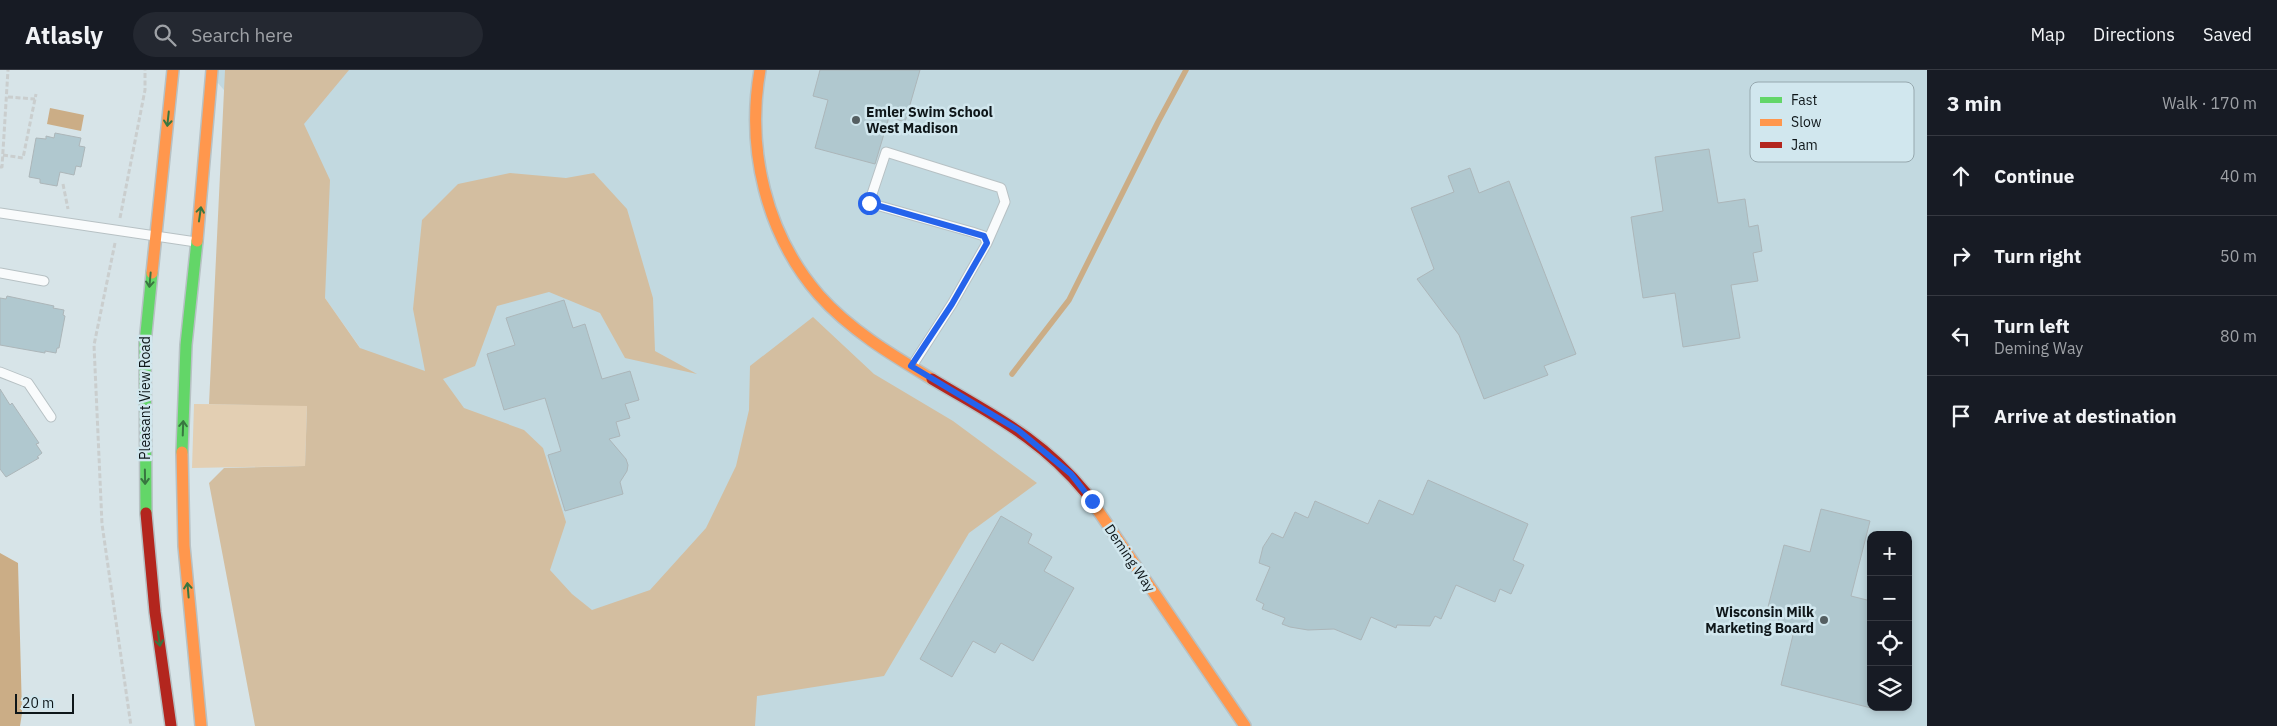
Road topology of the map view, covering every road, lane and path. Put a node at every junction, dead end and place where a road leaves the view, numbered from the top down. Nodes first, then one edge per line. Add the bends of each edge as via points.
1 (8, 70) edge
2 (145, 70) edge
3 (173, 70) edge
4 (212, 70) edge
5 (760, 70) edge
6 (36, 94) dead end
7 (8, 97) junction
8 (35, 99) junction
9 (3, 155) junction
10 (0, 167) edge
11 (63, 184) dead end
12 (68, 209) dead end
13 (0, 213) edge
14 (120, 217) dead end
15 (156, 236) junction
16 (115, 242) dead end
17 (196, 242) junction
18 (987, 243) junction
19 (0, 273) edge
20 (44, 281) dead end
21 (911, 366) junction
22 (0, 372) edge
23 (51, 417) dead end
24 (131, 726) edge
25 (171, 726) edge
26 (201, 726) edge
27 (1245, 726) edge

1 - 7 path
2 - 14 path via 145,90
3 -> 15 main road, Pleasant View Road
17 -> 4 main road
5 - 21 main road, Deming Way via 754,105 755,145 768,206 788,253 813,288 853,328
6 - 8 path
7 - 8 path
7 - 9 path
8 - 9 path via 23,158
9 - 10 path
11 - 12 path
13 - 15 lane
15 - 17 lane
15 -> 25 main road, Pleasant View Road via 144,343 146,526
16 - 24 path via 94,345 102,524
26 -> 17 main road via 184,546 182,462 186,345
18 - 18 lane via 984,236 869,203 886,152 1002,188 1005,202
18 - 21 lane
19 - 20 lane
21 - 27 main road, Deming Way via 1018,430 1071,474
22 - 23 lane via 28,383

